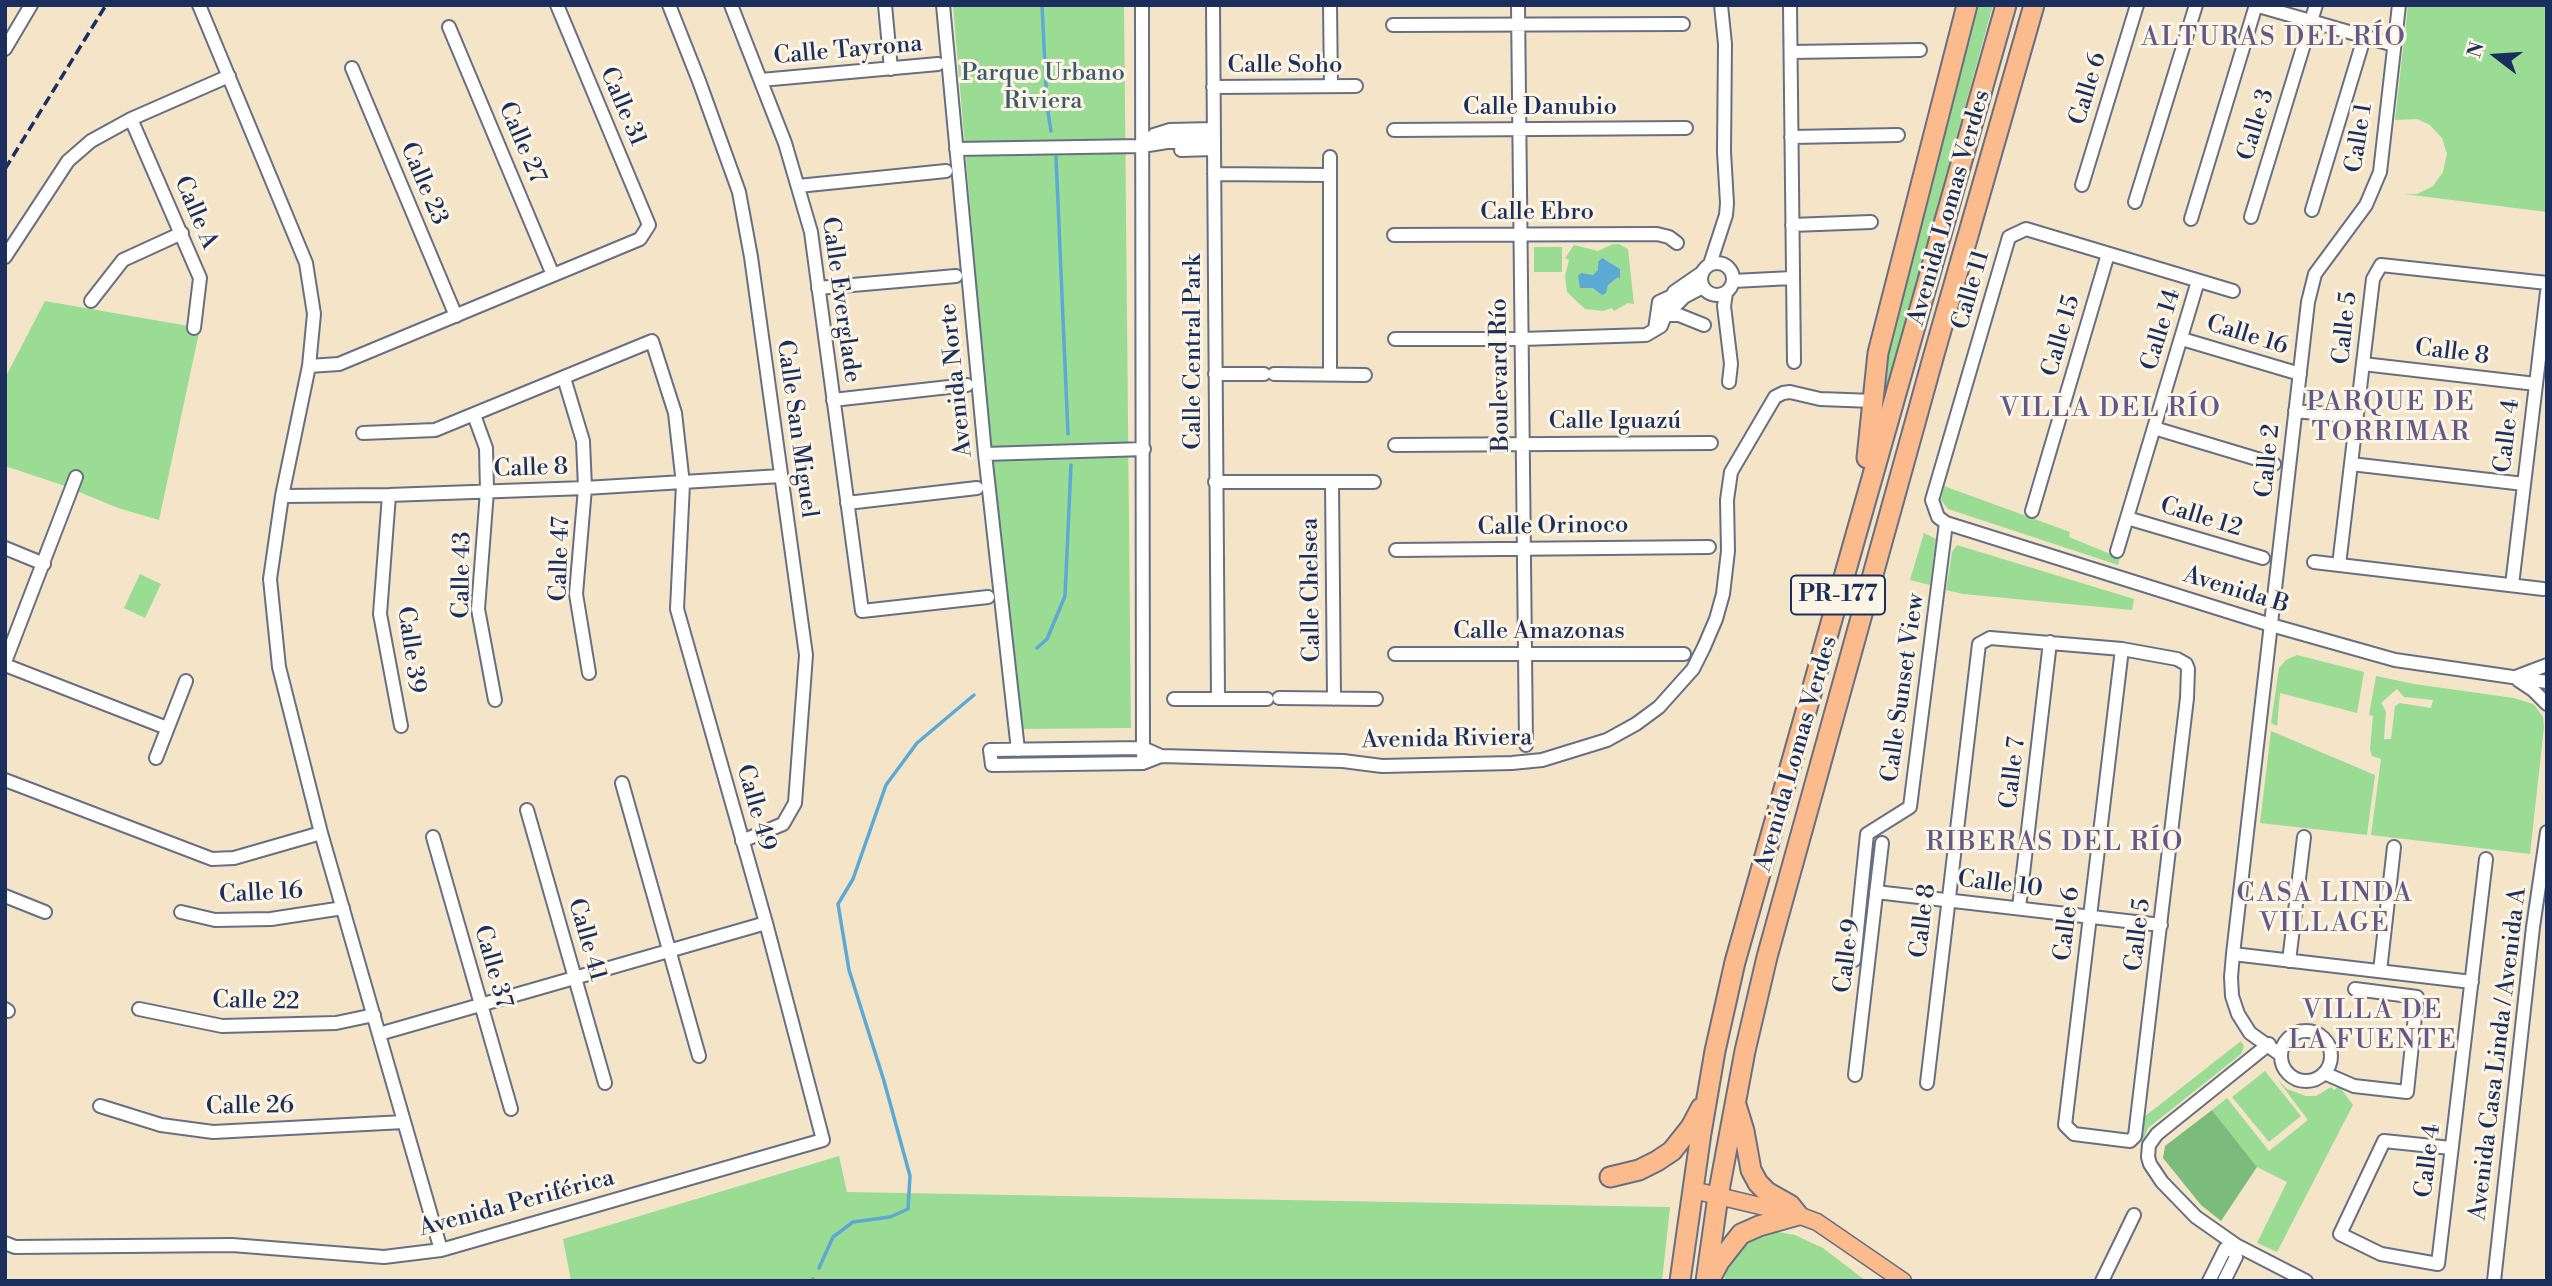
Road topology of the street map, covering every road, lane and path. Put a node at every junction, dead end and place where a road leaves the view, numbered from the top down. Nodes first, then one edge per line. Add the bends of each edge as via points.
1 (31, 5) edge
2 (199, 5) edge
3 (557, 5) edge
4 (669, 5) edge
5 (732, 5) edge
6 (885, 5) edge
7 (943, 5) edge
8 (1142, 5) edge
9 (1213, 5) edge
10 (1330, 5) edge
11 (1518, 5) edge
12 (1721, 5) edge
13 (1729, 5) edge
14 (1790, 5) edge
15 (1967, 5) edge
16 (2006, 5) edge
17 (2034, 5) edge
18 (2137, 5) edge
19 (2196, 5) edge
20 (2255, 5) edge
21 (2315, 5) edge
22 (2399, 5) edge
23 (2310, 22) junction
24 (1725, 23) junction
25 (1683, 24) dead end
26 (1393, 25) dead end
27 (1518, 25) junction
28 (449, 27) dead end
29 (9, 32) edge
30 (2364, 38) junction
31 (2394, 45) junction
32 (5, 49) edge
33 (1920, 50) dead end
34 (1791, 52) junction
35 (938, 64) dead end
36 (352, 68) dead end
37 (891, 69) junction
38 (229, 76) junction
39 (761, 80) junction
40 (1331, 86) junction
41 (1356, 86) dead end
42 (1213, 87) junction
43 (131, 119) junction
44 (1686, 128) dead end
45 (1394, 130) dead end
46 (1519, 130) junction
47 (1898, 135) dead end
48 (1791, 137) junction
49 (1214, 140) junction
50 (1142, 146) junction
51 (956, 149) junction
52 (1329, 157) dead end
53 (946, 171) dead end
54 (1214, 174) junction
55 (1329, 175) junction
56 (2081, 185) dead end
57 (798, 186) junction
58 (2135, 202) dead end
59 (2312, 210) dead end
60 (1726, 215) junction
61 (2251, 217) dead end
62 (2191, 219) dead end
63 (1871, 222) dead end
64 (1792, 225) junction
65 (183, 233) junction
66 (1394, 235) dead end
67 (1520, 235) junction
68 (1678, 243) dead end
69 (2108, 254) junction
70 (5, 257) edge
71 (1726, 265) junction
72 (1706, 268) junction
73 (553, 275) junction
74 (956, 276) dead end
75 (1792, 278) junction
76 (2198, 281) junction
77 (2547, 283) edge
78 (1729, 287) junction
79 (818, 288) junction
80 (1707, 291) junction
81 (2233, 291) dead end
82 (2547, 292) edge
83 (1672, 296) junction
84 (91, 301) dead end
85 (2308, 302) joint
86 (1665, 315) junction
87 (456, 316) junction
88 (1704, 325) dead end
89 (194, 328) dead end
90 (1654, 331) junction
91 (1395, 339) dead end
92 (1522, 339) junction
93 (2182, 339) junction
94 (1730, 343) junction
95 (1794, 362) dead end
96 (2363, 364) junction
97 (309, 366) junction
98 (1215, 374) junction
99 (1330, 374) junction
100 (2300, 374) junction
101 (1365, 375) dead end
102 (564, 378) junction
103 (1729, 382) dead end
104 (2536, 384) junction
105 (967, 385) dead end
106 (833, 400) junction
107 (1872, 401) junction
108 (2295, 411) junction
109 (474, 415) junction
110 (2357, 417) junction
111 (2154, 428) junction
112 (363, 433) dead end
113 (1711, 443) dead end
114 (1523, 444) junction
115 (1395, 445) dead end
116 (1144, 449) junction
117 (985, 454) junction
118 (2274, 464) dead end
119 (2351, 464) junction
120 (781, 476) junction
121 (76, 477) dead end
122 (1215, 482) junction
123 (1332, 482) junction
124 (1374, 482) dead end
125 (683, 484) junction
126 (2524, 484) junction
127 (585, 488) junction
128 (977, 488) dead end
129 (487, 491) junction
130 (389, 495) junction
131 (282, 496) junction
132 (847, 503) junction
133 (2032, 511) dead end
134 (2127, 518) junction
135 (1859, 521) junction
136 (1947, 523) junction
137 (1709, 547) dead end
138 (5, 548) edge
139 (1524, 549) junction
140 (1396, 550) dead end
141 (2116, 551) dead end
142 (2263, 558) dead end
143 (2314, 562) dead end
144 (44, 564) junction
145 (2339, 565) junction
146 (2512, 585) junction
147 (2543, 589) dead end
148 (988, 597) dead end
149 (2272, 625) junction
150 (2050, 642) junction
151 (2122, 649) junction
152 (1525, 652) junction
153 (1395, 654) dead end
154 (1684, 654) dead end
155 (5, 664) edge
156 (2547, 665) edge
157 (590, 673) dead end
158 (2514, 677) junction
159 (186, 681) dead end
160 (2547, 682) edge
161 (1174, 699) dead end
162 (1218, 699) junction
163 (1334, 699) junction
164 (1376, 699) dead end
165 (495, 700) dead end
166 (2547, 704) edge
167 (401, 726) dead end
168 (167, 728) junction
169 (1526, 745) dead end
170 (1143, 748) junction
171 (1018, 750) junction
172 (1161, 756) junction
173 (156, 758) dead end
174 (1143, 763) junction
175 (5, 780) edge
176 (622, 783) dead end
177 (527, 810) dead end
178 (2547, 832) edge
179 (321, 833) junction
180 (433, 837) dead end
181 (2304, 837) dead end
182 (743, 841) junction
183 (1882, 843) dead end
184 (2394, 847) dead end
185 (2486, 859) dead end
186 (1876, 891) junction
187 (5, 896) edge
188 (1948, 900) junction
189 (343, 908) junction
190 (2019, 908) junction
191 (45, 912) dead end
192 (181, 912) dead end
193 (2090, 917) junction
194 (765, 923) junction
195 (2161, 925) junction
196 (670, 951) junction
197 (2233, 954) junction
198 (1854, 960) dead end
199 (2289, 961) junction
200 (2379, 971) junction
201 (575, 978) junction
202 (2472, 982) junction
203 (2355, 989) dead end
204 (481, 1004) junction
205 (139, 1009) dead end
206 (374, 1015) junction
207 (379, 1034) junction
208 (2269, 1044) junction
209 (2281, 1055) junction
210 (699, 1056) dead end
211 (2324, 1073) junction
212 (1855, 1075) dead end
213 (605, 1083) dead end
214 (1927, 1083) dead end
215 (1708, 1094) junction
216 (1736, 1103) junction
217 (100, 1106) dead end
218 (511, 1109) dead end
219 (404, 1122) junction
220 (2098, 1137) joint
221 (823, 1140) joint
222 (2451, 1148) junction
223 (1610, 1177) dead end
224 (1693, 1191) junction
225 (1718, 1196) junction
226 (1798, 1215) junction
227 (2134, 1215) dead end
228 (5, 1243) edge
229 (2234, 1247) junction
230 (441, 1250) junction
231 (2224, 1271) edge
232 (1680, 1281) edge
233 (1707, 1281) edge
234 (1903, 1281) edge
235 (2102, 1281) edge
236 (2209, 1281) edge
237 (2306, 1281) edge
238 (2494, 1281) edge

1 - 29 street
2 - 38 street
3 - 73 street, Calle 31 via 649,225 640,239
4 - 120 street, Calle San Miguel via 739,192
5 - 39 street, Calle Everglade
6 - 37 street
7 - 51 street, Avenida Norte
8 - 50 street
9 - 42 street, Calle Central Park
10 - 40 street
11 - 27 street, Boulevard Río
12 - 24 street
13 - 24 street
14 - 34 street
15 - 107 highway via 1878,353
16 - 135 highway, Avenida Lomas Verdes / PR-177
17 - 216 highway, Avenida Lomas Verdes / PR-177 via 1782,899
18 - 56 street, Calle 6
19 - 58 street
20 - 23 street
20 - 62 street
21 - 23 street, Calle 3
22 - 31 street, Calle 1
23 - 30 street
23 - 61 street, Calle 3
24 - 60 street
25 - 27 street
26 - 27 street
27 - 46 street, Boulevard Río
28 - 73 street, Calle 27
29 - 32 street
30 - 31 street
30 - 59 street
31 - 85 street, Calle 1 via 2380,173 2366,205 2315,274
33 - 34 street
34 - 48 street
35 - 37 street, Calle Tayrona
36 - 87 street, Calle 23
37 - 39 street, Calle Tayrona
38 - 43 street
38 - 97 street via 306,263 314,313
39 - 57 street, Calle Everglade
40 - 41 street, Calle Soho
40 - 42 street, Calle Soho
42 - 49 street, Calle Central Park
43 - 65 street, Calle A
43 - 70 street via 91,141 68,161
44 - 46 street, Calle Danubio
45 - 46 street, Calle Danubio
46 - 67 street, Boulevard Río
47 - 48 street
48 - 64 street
49 - 50 street via 1164,150
49 - 50 street via 1170,130 1154,135
49 - 54 street, Calle Central Park
50 - 51 street
50 - 116 street
51 - 117 street, Avenida Norte
52 - 55 street
53 - 57 street
54 - 55 street
54 - 98 street, Calle Central Park
55 - 99 street
57 - 79 street, Calle Everglade via 811,232
60 - 71 street
60 - 72 street
63 - 64 street
64 - 75 street
65 - 84 street via 123,260
65 - 89 street, Calle A via 200,278
66 - 67 street, Calle Ebro
67 - 68 street, Calle Ebro via 1657,234
67 - 92 street, Boulevard Río
69 - 76 street, Calle 11
69 - 133 street, Calle 15
69 - 136 street, Calle 11 via 2026,229 2009,237 1932,500 1938,517
71 - 72 street
71 - 78 street via 1732,274
72 - 80 street via 1701,282
72 - 83 street
73 - 87 street
74 - 79 street
75 - 78 street
75 - 95 street
76 - 81 street, Calle 11
76 - 93 street, Calle 14
77 - 96 street, Calle 5 via 2381,265 2372,279
78 - 80 street
78 - 94 street via 1724,306
79 - 106 street, Calle Everglade
80 - 86 street via 1684,297
80 - 94 street
82 - 104 street, Calle 4
83 - 86 street
83 - 90 street via 1659,302
85 - 100 street, Calle 2
86 - 88 street
86 - 90 street
87 - 97 street via 340,365
90 - 92 street via 1638,337
91 - 92 street
92 - 114 street, Boulevard Río
93 - 100 street, Calle 16
93 - 111 street, Calle 14
94 - 103 street
96 - 104 street, Calle 8
96 - 110 street, Calle 5
97 - 131 street
98 - 99 street
98 - 122 street, Calle Central Park
99 - 101 street
100 - 108 street, Calle 2
102 - 109 street
102 - 125 street, Calle 49 via 652,341 675,413
102 - 127 street, Calle 47 via 583,441
104 - 126 street, Calle 4
105 - 106 street
106 - 132 street, Calle Everglade
107 - 135 highway
107 - 172 street, Avenida Riviera via 1820,399 1790,392 1774,397 1731,472 1723,594 1704,647 1693,668 1659,707 1607,740 1542,760 1512,763 1382,766
108 - 110 street
108 - 149 street, Calle 2
109 - 112 street via 435,430
109 - 129 street, Calle 43 via 486,448
110 - 119 street, Calle 5
111 - 118 street
111 - 134 street, Calle 14
113 - 114 street, Calle Iguazú
114 - 115 street, Calle Iguazú
114 - 139 street, Boulevard Río
116 - 117 street
116 - 170 street
117 - 171 street, Avenida Norte
119 - 126 street
119 - 145 street, Calle 5
120 - 125 street, Calle 8
120 - 182 street, Calle San Miguel via 806,655 795,803 783,824
121 - 144 street
122 - 123 street
122 - 162 street, Calle Central Park
123 - 124 street
123 - 163 street, Calle Chelsea
125 - 127 street, Calle 8
125 - 182 street, Calle 49 via 677,609
126 - 146 street, Calle 4
127 - 129 street, Calle 8
127 - 157 street, Calle 47 via 576,594
128 - 132 street
129 - 130 street, Calle 8
129 - 165 street, Calle 43 via 478,609
130 - 131 street, Calle 8
130 - 167 street, Calle 39 via 380,614
131 - 179 street via 271,579 279,667
132 - 148 street, Calle Everglade via 862,611
134 - 141 street, Calle 14
134 - 142 street, Calle 12
135 - 215 highway, Avenida Lomas Verdes / PR-177 via 1735,962
136 - 149 street, Avenida B
136 - 198 street, Calle Sunset View via 1910,807 1867,834
137 - 139 street, Calle Orinoco
138 - 144 street
139 - 140 street, Calle Orinoco
139 - 152 street, Boulevard Río
143 - 145 street
144 - 155 street
145 - 146 street
146 - 147 street
149 - 158 street, Avenida B via 2395,660
149 - 197 street
150 - 151 street
150 - 188 street, Calle 8 via 1990,638 1977,651
150 - 190 street, Calle 7
151 - 193 street, Calle 6
151 - 195 street, Calle 5 via 2184,662 2189,672
152 - 153 street, Calle Amazonas
152 - 154 street, Calle Amazonas
152 - 169 street, Boulevard Río
155 - 168 street
156 - 158 street
158 - 160 street, Avenida B
158 - 166 street
159 - 168 street
161 - 162 street
162 - 163 street
163 - 164 street
168 - 173 street
170 - 171 street, Avenida Riviera
170 - 172 street, Avenida Riviera
170 - 174 street
171 - 174 street, Avenida Riviera via 990,750 992,765
172 - 174 street, Avenida Riviera
175 - 179 street via 212,859 234,858
176 - 196 street
177 - 201 street, Calle 41
178 - 238 street, Avenida Casa Linda / Avenida A
179 - 189 street
180 - 204 street, Calle 37
181 - 199 street
182 - 194 street, Calle 49
183 - 186 street, Calle 9
184 - 200 street
185 - 202 street, Calle 4
186 - 188 street, Calle 10
186 - 212 street, Calle 9
187 - 191 street
188 - 190 street, Calle 10
188 - 214 street, Calle 8
189 - 192 street, Calle 16 via 271,919 215,920
189 - 206 street
190 - 193 street, Calle 10
193 - 195 street, Calle 10
193 - 220 street, Calle 6 via 2066,1125 2074,1134
194 - 196 street
194 - 221 street, Calle 49
195 - 220 street, Calle 5 via 2137,1131 2130,1141
196 - 201 street
196 - 210 street
197 - 199 street
197 - 208 street via 2231,978 2238,1014 2250,1033
199 - 200 street
200 - 202 street
201 - 204 street
201 - 213 street, Calle 41
202 - 222 street, Calle 4
203 - 211 street via 2417,997 2407,1092 2354,1086
204 - 207 street
204 - 218 street, Calle 37
205 - 206 street, Calle 22 via 222,1026 336,1023
206 - 207 street
207 - 219 street
208 - 209 street
208 - 229 street via 2157,1134 2148,1151 2150,1164 2171,1191
209 - 211 street via 2286,1070 2298,1080 2310,1081
209 - 211 street via 2295,1034 2315,1034 2329,1049 2330,1062
215 - 223 highway via 1672,1151 1648,1166
215 - 224 highway, Avenida Lomas Verdes / PR-177
216 - 225 highway, Avenida Lomas Verdes / PR-177
216 - 226 highway via 1758,1183
217 - 219 street, Calle 26 via 161,1125 213,1132
219 - 230 street
221 - 230 street, Avenida Periférica
222 - 222 street, Calle 4 via 2438,1264 2381,1254 2340,1234 2384,1141
224 - 225 main road
224 - 232 highway, Avenida Lomas Verdes / PR-177
225 - 226 main road
225 - 233 highway, Avenida Lomas Verdes / PR-177
226 - 233 highway via 1741,1234
226 - 234 main road via 1817,1222
227 - 235 street
228 - 230 street, Avenida Periférica via 15,1247 232,1245 384,1257
229 - 231 street via 2225,1249
229 - 237 street
231 - 236 street

